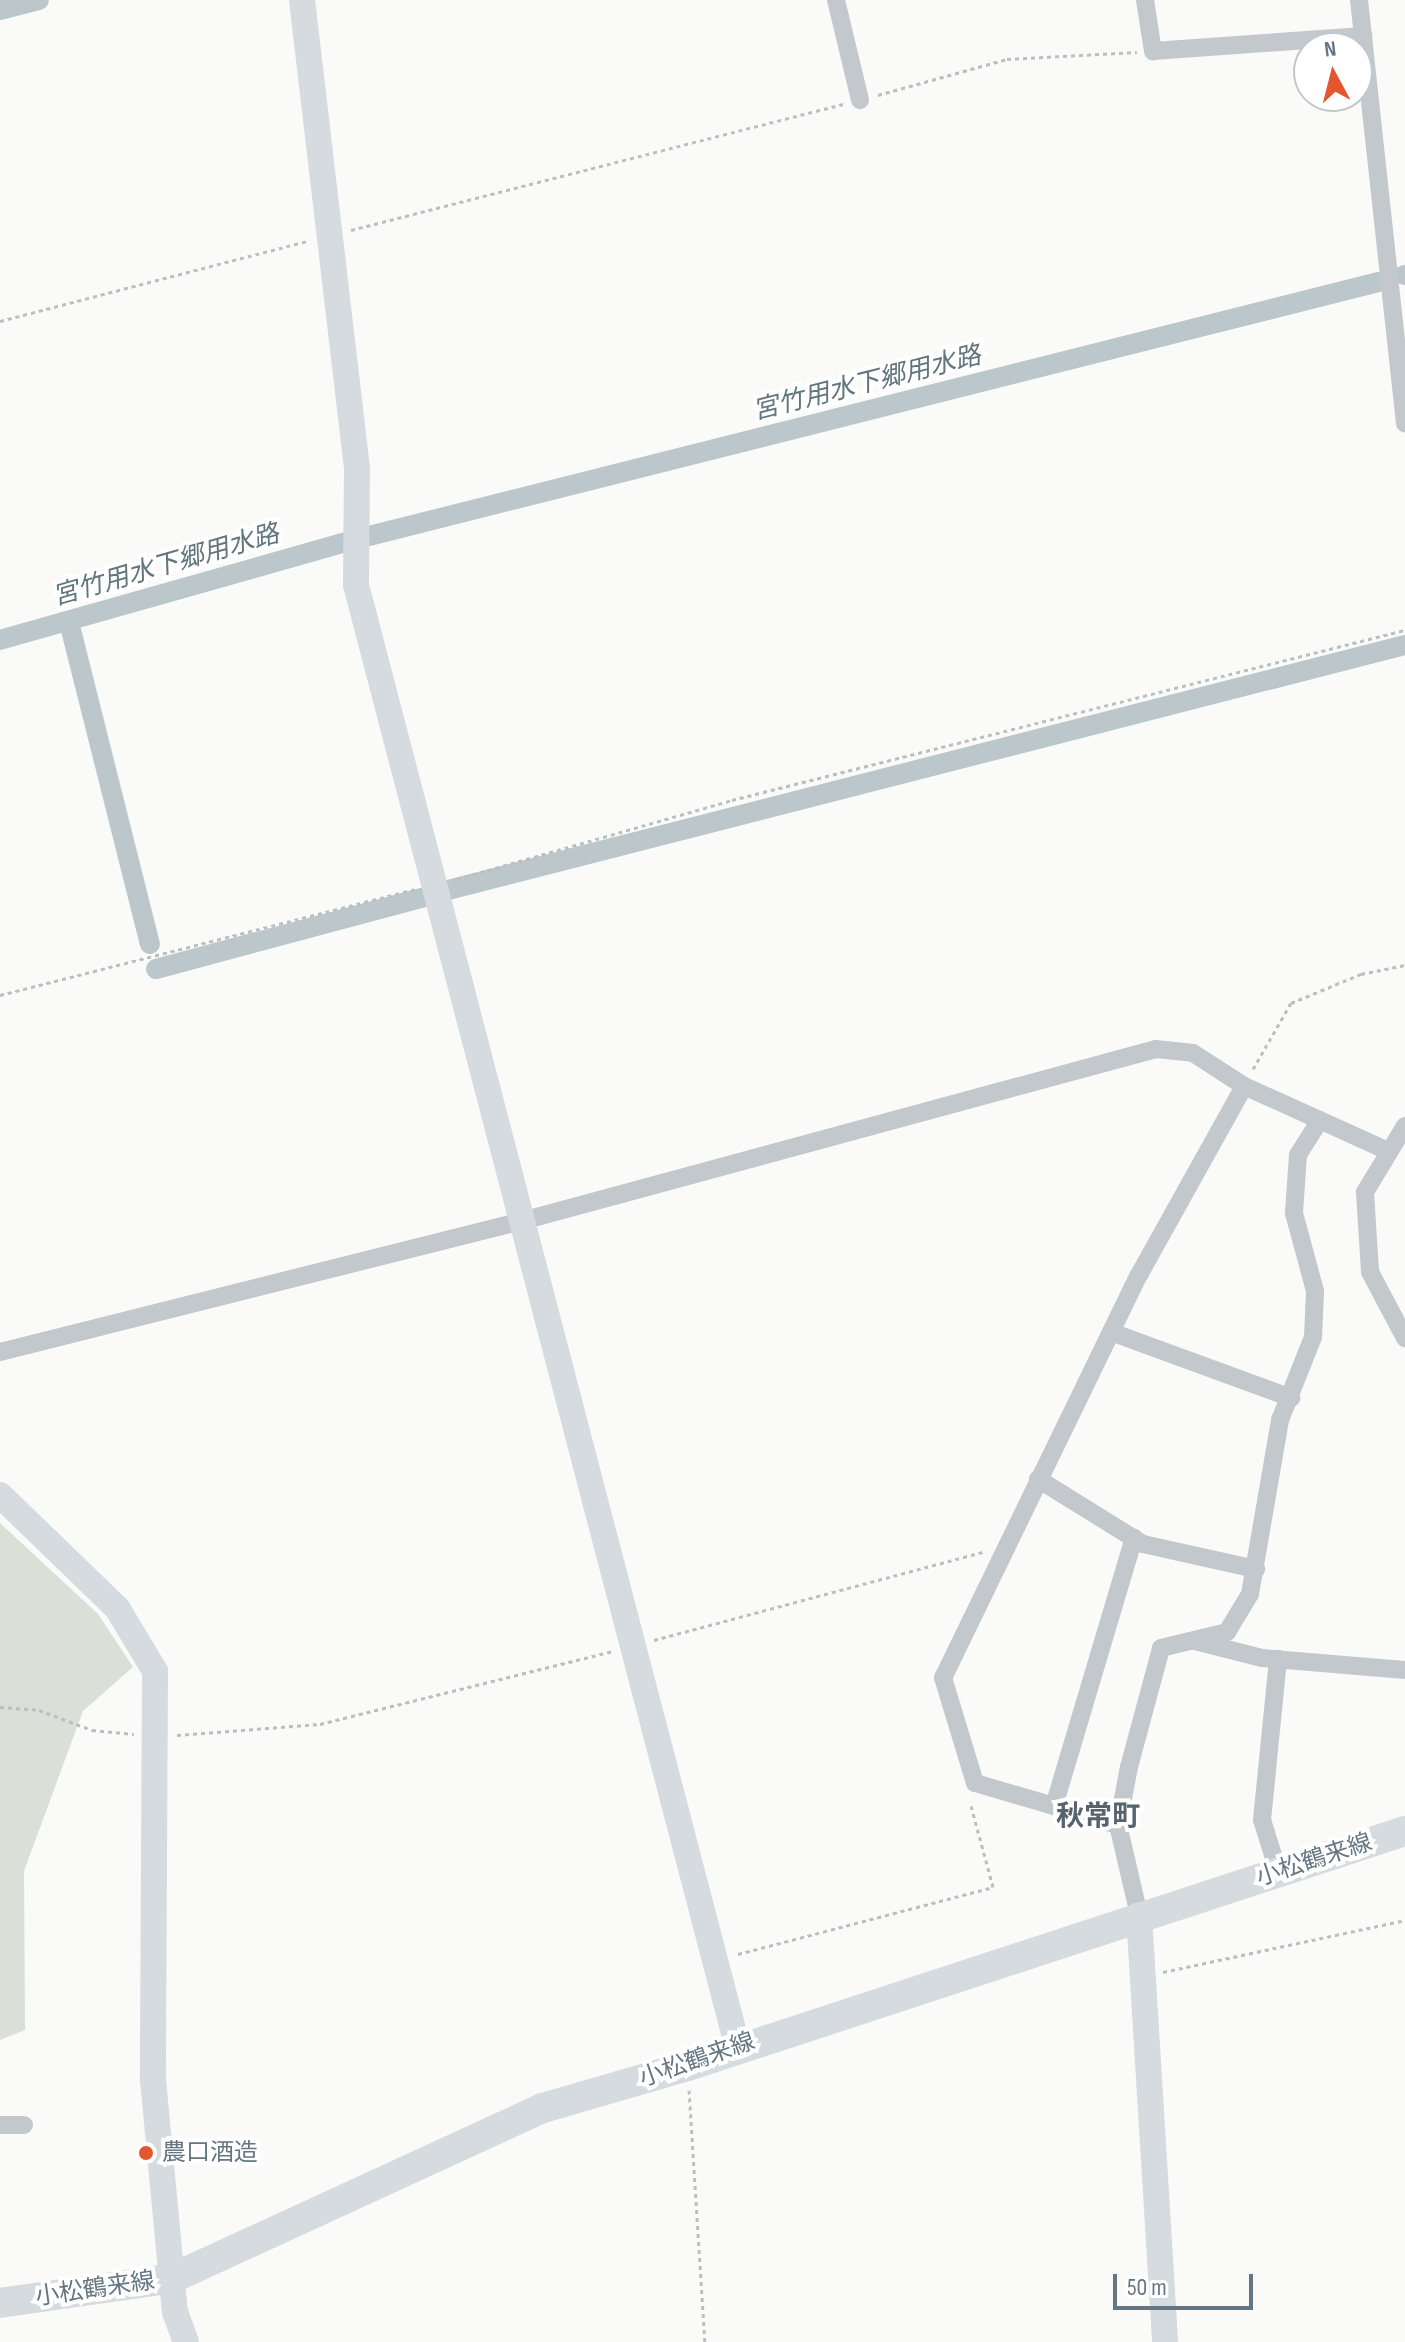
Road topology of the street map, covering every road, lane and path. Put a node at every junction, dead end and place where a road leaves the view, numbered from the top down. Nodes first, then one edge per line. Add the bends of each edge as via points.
1 (302, 0) edge
2 (836, 0) edge
3 (1145, 0) edge
4 (1359, 0) edge
5 (1363, 32) edge
6 (1293, 41) edge
7 (1153, 51) junction
8 (860, 100) junction
9 (1371, 112) edge
10 (330, 235) junction
11 (0, 321) edge
12 (1405, 424) edge
13 (1405, 630) edge
14 (435, 885) junction
15 (1405, 965) edge
16 (0, 995) edge
17 (1244, 1086) junction
18 (1320, 1120) junction
19 (1405, 1126) edge
20 (1388, 1151) junction
21 (522, 1221) junction
22 (1111, 1332) junction
23 (1405, 1338) edge
24 (0, 1352) edge
25 (1291, 1398) junction
26 (1038, 1479) junction
27 (0, 1495) edge
28 (1134, 1538) junction
29 (1002, 1547) junction
30 (1256, 1569) junction
31 (1193, 1640) junction
32 (632, 1645) junction
33 (1278, 1659) junction
34 (1405, 1670) edge
35 (0, 1707) edge
36 (159, 1737) junction
37 (975, 1783) junction
38 (1054, 1806) junction
39 (1118, 1825) junction
40 (1405, 1831) edge
41 (1278, 1871) junction
42 (1139, 1915) junction
43 (1405, 1920) edge
44 (715, 1960) junction
45 (1147, 1973) junction
46 (737, 2045) junction
47 (688, 2066) junction
48 (0, 2125) edge
49 (24, 2125) dead end
50 (173, 2278) junction
51 (0, 2303) edge
52 (186, 2342) edge
53 (705, 2342) edge
54 (1165, 2342) edge

1 - 10 street
2 - 8 street
3 - 7 street
4 - 5 street
6 - 7 street
7 - 8 path via 1007,59
8 - 10 path
9 - 12 street
10 - 11 path
10 - 14 street via 357,468 356,585
13 - 14 path via 732,800
14 - 16 path
14 - 21 street
15 - 17 path via 1361,974 1291,1003
17 - 18 street
17 - 21 street via 1193,1053 1156,1049
17 - 22 street
18 - 20 street
18 - 25 street via 1298,1155 1294,1213 1315,1291 1313,1337
19 - 20 street
20 - 23 street via 1365,1192 1370,1272
21 - 24 street
21 - 32 street
22 - 25 street
22 - 26 street
25 - 30 street via 1280,1420
26 - 28 street
26 - 29 street
27 - 36 street via 135,1631 155,1671
28 - 30 street
28 - 38 street
29 - 32 path
29 - 37 street via 943,1678
30 - 31 street via 1250,1594 1227,1632
31 - 33 street
31 - 39 street via 1161,1648
32 - 36 path via 320,1724
32 - 44 street
33 - 34 street
33 - 41 street via 1262,1791 1262,1820
35 - 36 path via 39,1710 92,1730
36 - 50 street via 152,2033
37 - 38 street
37 - 44 path via 969,1805 993,1887
38 - 39 street
39 - 42 street
40 - 41 main road, 小松鶴来線
41 - 42 main road, 小松鶴来線
42 - 45 street
42 - 46 main road, 小松鶴来線
43 - 45 path via 1196,1969
44 - 46 street
45 - 54 street
46 - 47 main road, 小松鶴来線
47 - 50 main road, 小松鶴来線 via 543,2108
47 - 53 path
48 - 49 street
50 - 51 main road, 小松鶴来線
50 - 52 street

